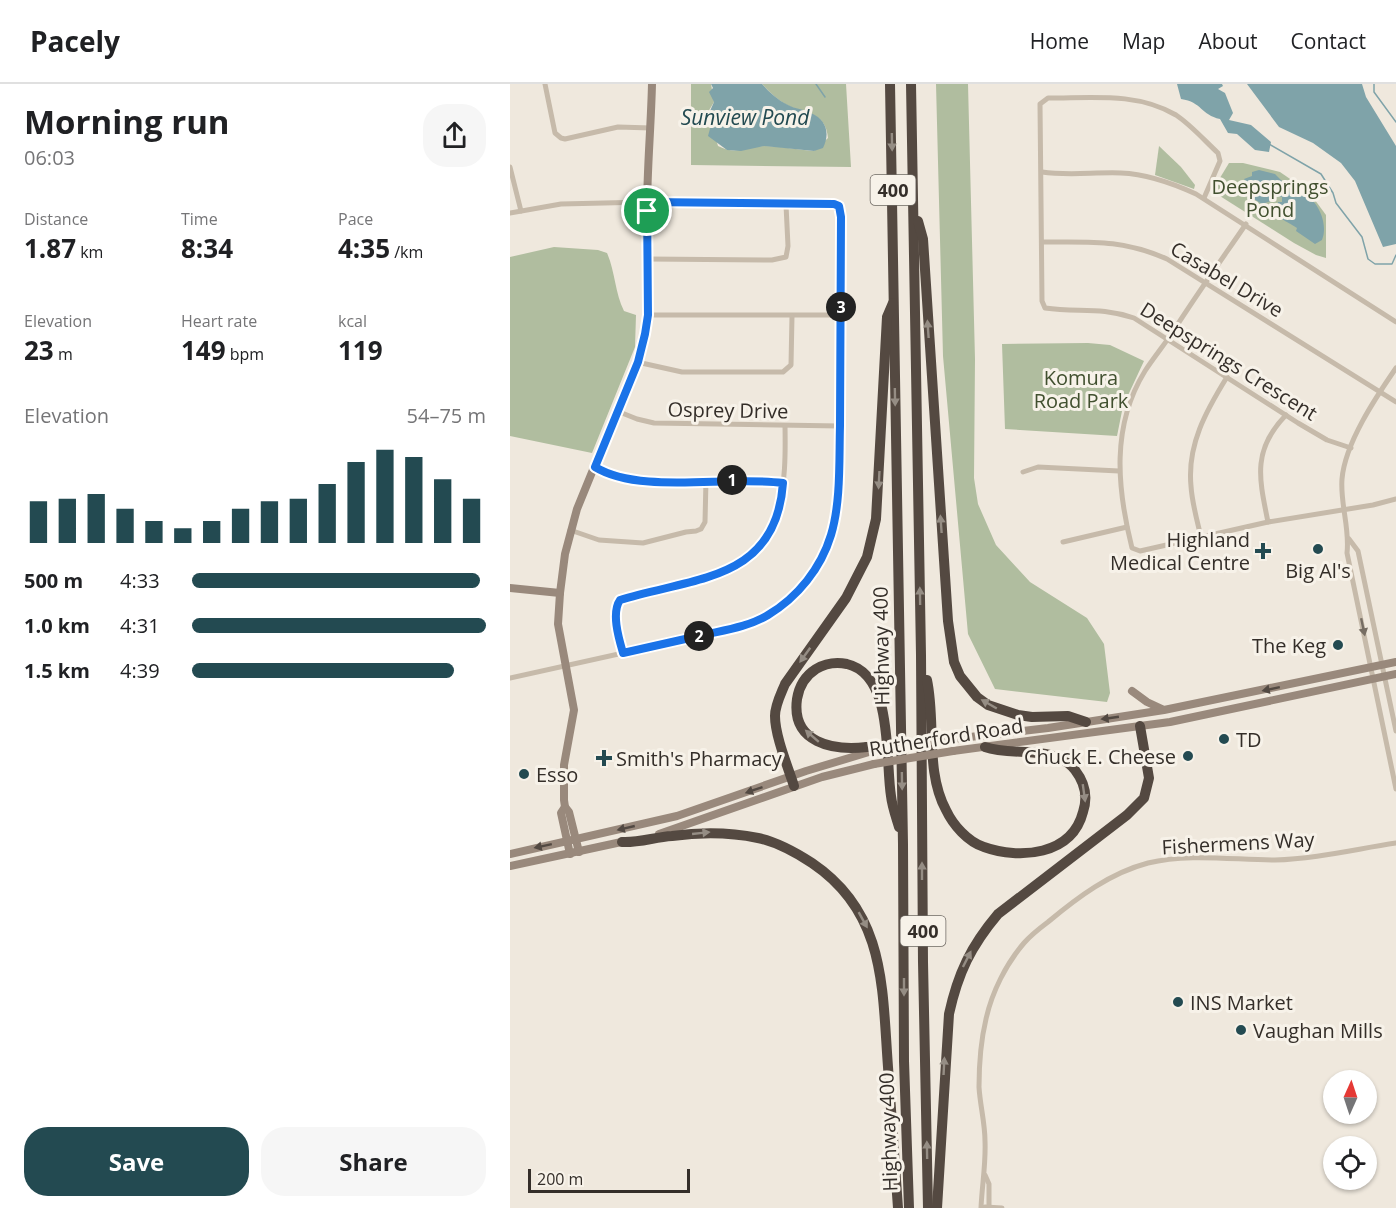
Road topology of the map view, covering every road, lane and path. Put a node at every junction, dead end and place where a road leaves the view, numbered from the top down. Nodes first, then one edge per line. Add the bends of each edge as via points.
1 (545, 84) edge
2 (652, 84) edge
3 (890, 84) edge
4 (911, 84) edge
5 (651, 128) junction
6 (510, 168) edge
7 (1042, 172) junction
8 (1204, 198) junction
9 (914, 200) junction
10 (647, 202) junction
11 (786, 205) junction
12 (521, 211) junction
13 (510, 213) edge
14 (1246, 224) junction
15 (1043, 242) junction
16 (648, 259) junction
17 (1205, 283) junction
18 (895, 297) junction
19 (648, 315) junction
20 (841, 315) junction
21 (792, 316) junction
22 (1396, 322) edge
23 (1167, 340) junction
24 (638, 362) junction
25 (1396, 368) edge
26 (1227, 377) junction
27 (1380, 391) junction
28 (1396, 402) edge
29 (617, 411) junction
30 (1286, 414) junction
31 (785, 426) junction
32 (840, 426) junction
33 (1351, 448) junction
34 (595, 467) junction
35 (1119, 471) junction
36 (1023, 472) dead end
37 (706, 480) junction
38 (783, 483) junction
39 (1396, 499) edge
40 (1344, 510) junction
41 (1268, 522) junction
42 (1127, 527) junction
43 (570, 530) junction
44 (1201, 537) junction
45 (1349, 539) junction
46 (1063, 542) dead end
47 (510, 588) edge
48 (560, 594) junction
49 (623, 653) junction
50 (921, 655) junction
51 (1396, 662) edge
52 (1382, 665) junction
53 (566, 666) junction
54 (1371, 668) junction
55 (1396, 674) edge
56 (1385, 676) junction
57 (510, 678) edge
58 (1372, 679) junction
59 (1132, 691) dead end
60 (1164, 710) junction
61 (1134, 715) junction
62 (1086, 722) junction
63 (1140, 726) junction
64 (1396, 731) edge
65 (894, 745) joint
66 (985, 747) junction
67 (868, 750) junction
68 (793, 781) junction
69 (1396, 789) edge
70 (565, 807) junction
71 (576, 839) junction
72 (567, 841) junction
73 (622, 842) junction
74 (1396, 843) edge
75 (903, 844) junction
76 (579, 852) junction
77 (510, 854) edge
78 (570, 854) junction
79 (510, 866) edge
80 (985, 1175) junction
81 (898, 1208) edge
82 (909, 1208) edge
83 (928, 1208) edge
84 (937, 1208) edge
85 (981, 1208) edge
86 (989, 1208) edge
87 (1002, 1208) edge

1 - 5 street via 555,133 561,138 618,127
2 - 5 main road
3 -> 18 highway, Highway 400 / 400
4 - 9 highway, Highway 400 / 400
5 - 10 main road
6 - 12 street
7 - 8 street via 1147,176
7 - 8 street, Deepsprings Crescent via 1040,104 1048,98 1127,98 1155,104 1178,116 1218,153 1220,161
7 - 15 street, Deepsprings Crescent
8 - 14 street
50 -> 9 highway, Highway 400 / 400
62 -> 9 highway via 1068,716 1017,715 988,705 966,685 954,662 947,609 923,238
10 - 11 street
10 - 12 street via 561,204
10 - 16 main road
11 - 16 street via 786,257
11 - 20 street via 839,206
12 - 13 street
14 - 17 street
14 - 22 street
15 - 17 street, Casabel Drive via 1109,242 1145,249
15 - 23 street, Deepsprings Crescent via 1045,308 1113,311 1134,318
16 - 19 main road
17 - 23 street
17 - 27 street, Casabel Drive
18 -> 68 highway via 887,317 876,519 867,557 846,598 779,697 775,716
18 -> 75 highway, Highway 400 / 400
19 - 21 street
19 - 24 main road
20 - 21 street
20 - 32 street
21 - 24 street via 791,365 783,372 682,372
23 - 26 street, Deepsprings Crescent
23 - 35 street via 1144,372 1133,397 1124,428
24 - 29 main road
25 - 27 street
26 - 30 street, Deepsprings Crescent
26 - 44 street via 1198,429 1193,448 1191,485
27 - 28 street, Casabel Drive
27 - 33 street
29 - 31 street, Osprey Drive via 654,423
29 - 34 main road
30 - 33 street, Deepsprings Crescent via 1327,440
30 - 41 street via 1274,427 1261,456
31 - 32 street, Osprey Drive
31 - 38 street
32 - 49 street via 834,523 820,562 804,585 782,606 754,622
33 - 40 street via 1342,478
34 - 37 street via 635,480
34 - 43 main road
35 - 36 street via 1038,467
35 - 42 street
37 - 38 street
37 - 43 street via 705,522 696,531 643,543 599,540
38 - 49 street via 774,524 759,548 743,562 717,575 620,600 616,605
39 - 40 street
40 - 41 street
40 - 45 street
41 - 44 street
42 - 44 street via 1132,548 1140,551
42 - 46 street
43 - 48 main road
45 - 52 street via 1358,551
45 -> 54 street via 1347,553
47 - 48 main road
48 - 53 main road via 559,633
49 - 53 street
66 -> 50 highway via 1039,752 1058,757 1074,768 1084,785 1086,802 1074,833 1061,844 1027,854 982,847 960,831 938,792
83 -> 50 highway, Highway 400 / 400
51 - 52 main road, Rutherford Road
52 - 54 main road, Rutherford Road
52 - 56 street
53 - 57 street
53 - 70 main road via 574,710 564,765
54 - 58 street
54 -> 60 main road, Rutherford Road
55 - 56 main road, Rutherford Road
56 - 58 main road, Rutherford Road
56 - 64 street
58 - 63 main road, Rutherford Road
58 - 69 street
59 - 60 main road
60 - 61 main road, Rutherford Road
61 -> 62 main road, Rutherford Road
61 - 63 main road
62 - 65 main road, Rutherford Road, bridge
63 - 66 main road, Rutherford Road
84 -> 63 highway via 949,1014 966,958 998,914 1144,798 1149,778
65 - 67 highway, bridge
66 - 68 main road, Rutherford Road, bridge
67 - 68 main road, Rutherford Road
67 -> 75 highway via 825,746 809,736 796,708 800,686 808,674 830,663 843,663 864,672 875,685 882,706 891,797
68 -> 71 main road, Rutherford Road via 677,816
68 - 73 main road, Rutherford Road via 659,834
70 - 71 main road
70 - 72 main road via 561,813
71 - 72 main road, Rutherford Road
71 - 76 main road
72 -> 77 main road, Rutherford Road
72 - 78 main road
73 - 76 main road, Rutherford Road
73 -> 81 highway via 710,832 760,838 783,846 821,869 854,904 871,935 882,979
74 - 80 street, Fishermens Way via 1305,858 1178,858 1148,863 1114,876 1071,902 1023,943 1005,970 986,1018 979,1085 986,1140
75 -> 82 highway, Highway 400 / 400
76 - 78 main road, Rutherford Road
78 - 79 main road, Rutherford Road
80 - 85 street, Fishermens Way
80 - 86 street, Fishermens Way
85 - 86 street, Fishermens Way
86 - 87 street, Fishermens Way

